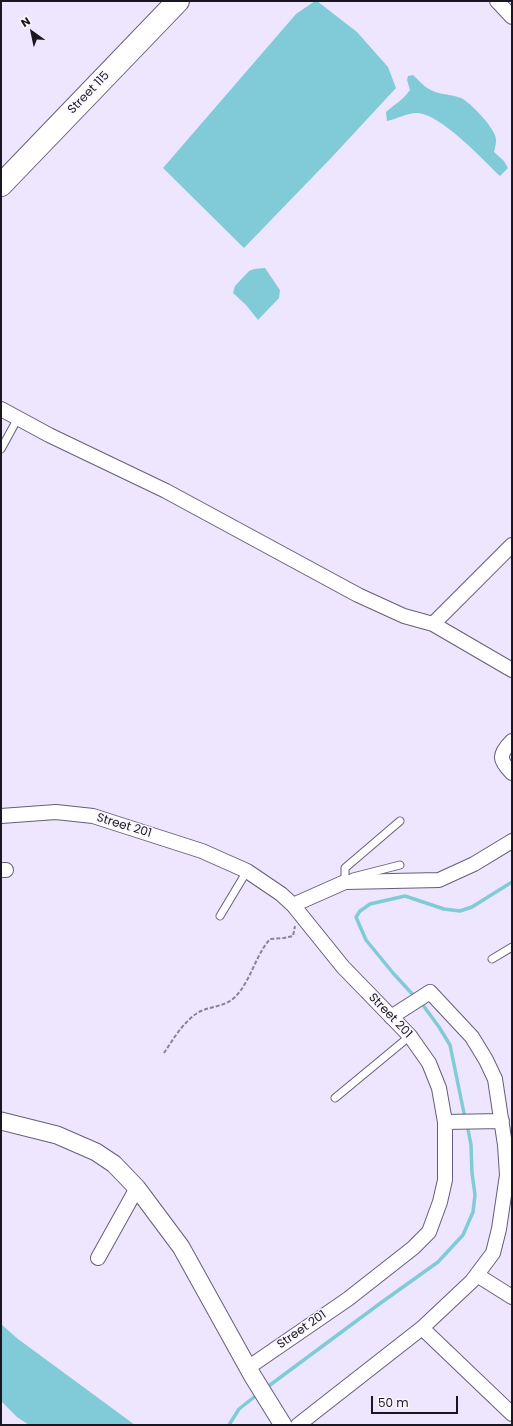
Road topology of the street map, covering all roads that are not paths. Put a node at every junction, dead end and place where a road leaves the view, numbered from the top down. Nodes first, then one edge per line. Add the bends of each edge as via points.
1 (178, 1) edge
2 (497, 1) edge
3 (512, 17) edge
4 (1, 185) edge
5 (1, 410) edge
6 (18, 418) junction
7 (1, 449) edge
8 (512, 545) edge
9 (433, 624) junction
10 (512, 670) edge
11 (512, 741) edge
12 (512, 773) edge
13 (1, 816) edge
14 (400, 821) dead end
15 (512, 841) edge
16 (400, 865) dead end
17 (246, 871) junction
18 (345, 880) junction
19 (296, 909) junction
20 (220, 916) dead end
21 (512, 947) edge
22 (492, 959) dead end
23 (391, 1017) junction
24 (410, 1036) junction
25 (335, 1098) dead end
26 (1, 1121) edge
27 (502, 1121) junction
28 (446, 1122) junction
29 (509, 1145) edge
30 (137, 1188) junction
31 (507, 1214) edge
32 (98, 1258) dead end
33 (477, 1275) junction
34 (512, 1297) edge
35 (422, 1328) junction
36 (250, 1371) junction
37 (512, 1414) edge
38 (283, 1425) edge
39 (298, 1425) edge

1 - 4 main road, Street 115
2 - 3 street
5 - 6 street
6 - 7 lane
6 - 9 street via 166,491 358,595 404,616
8 - 9 street
9 - 10 street
11 - 12 street via 501,758
13 - 17 street, Street 201 via 56,812 93,816 202,851
14 - 18 lane via 345,868
15 - 18 street via 474,864 439,880
16 - 18 lane
17 - 19 street, Street 201 via 281,894
17 - 20 lane
18 - 19 street
19 - 23 street, Street 201 via 343,967
21 - 22 lane
23 - 24 street, Street 201
23 - 27 street via 430,992 472,1038 486,1060 495,1079
24 - 25 lane
24 - 28 street, Street 201 via 429,1063 439,1088
26 - 30 street via 57,1136 96,1152 114,1164
27 - 28 street
27 - 29 street
28 - 36 street, Street 201 via 445,1180 429,1232 413,1248 348,1299
29 - 31 street
30 - 32 street
30 - 36 street via 181,1248
31 - 33 street via 493,1253
33 - 34 street
33 - 35 street
35 - 37 street
35 - 39 street
36 - 38 street

